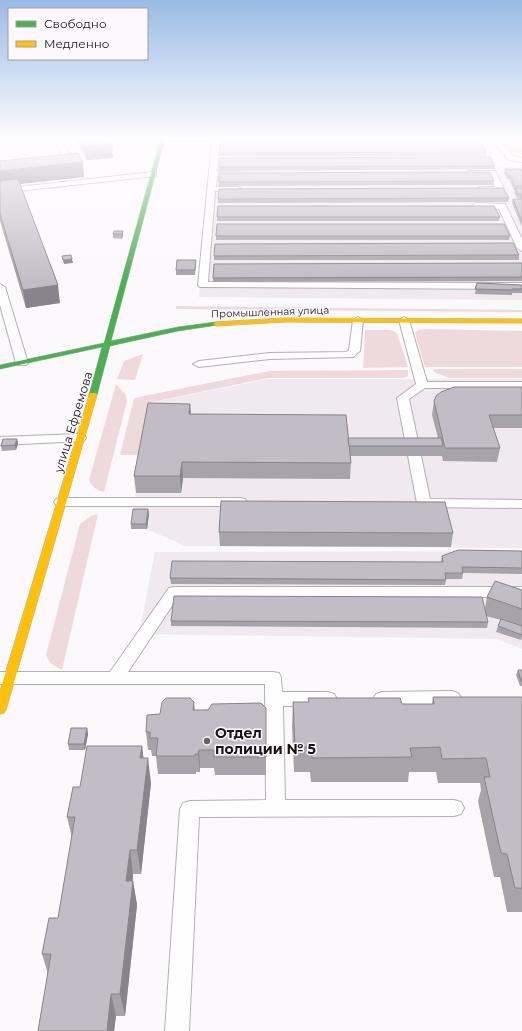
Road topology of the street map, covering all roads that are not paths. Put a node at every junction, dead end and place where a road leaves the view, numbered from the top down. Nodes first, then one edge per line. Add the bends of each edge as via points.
1 (37, 186) edge
2 (150, 186) edge
3 (499, 186) edge
4 (211, 189) joint
5 (250, 189) edge
6 (477, 189) edge
7 (0, 190) edge
8 (471, 206) edge
9 (518, 245) edge
10 (522, 286) edge
11 (0, 288) edge
12 (2, 304) edge
13 (358, 320) junction
14 (404, 320) junction
15 (522, 320) edge
16 (108, 344) junction
17 (22, 363) junction
18 (199, 364) dead end
19 (0, 367) edge
20 (422, 385) junction
21 (522, 385) edge
22 (80, 438) junction
23 (0, 441) edge
24 (61, 502) junction
25 (252, 502) edge
26 (409, 503) edge
27 (424, 503) junction
28 (522, 504) edge
29 (522, 585) edge
30 (493, 592) junction
31 (522, 592) edge
32 (4, 678) edge
33 (115, 678) junction
34 (466, 698) edge
35 (274, 699) junction
36 (0, 710) edge
37 (276, 808) junction
38 (454, 808) dead end
39 (177, 1031) edge

1 - 7 lane
2 - 16 street, улица Ефремова
3 - 6 lane via 500,189
4 - 5 lane
4 - 10 lane via 214,207 211,244 209,265 203,285
8 - 9 lane via 502,206 507,224
11 - 12 lane
12 - 17 lane
13 - 14 street, Промышленная улица
13 - 16 street, Промышленная улица via 229,322 178,329
13 - 18 lane via 354,351 349,355 270,356
14 - 15 street, Промышленная улица
14 - 20 lane
16 - 17 street, Промышленная улица
16 - 22 street, улица Ефремова
17 - 19 street, Промышленная улица
20 - 21 lane
20 - 27 lane via 404,398
22 - 23 lane
22 - 24 street, улица Ефремова
24 - 25 lane
24 - 32 street, улица Ефремова
26 - 27 lane
27 - 28 lane
29 - 30 lane
30 - 31 lane
30 - 33 lane via 174,592
32 - 33 lane
32 - 36 street, улица Ефремова
33 - 35 lane via 274,678
34 - 35 lane
35 - 37 lane
37 - 38 lane
37 - 39 lane via 190,810

